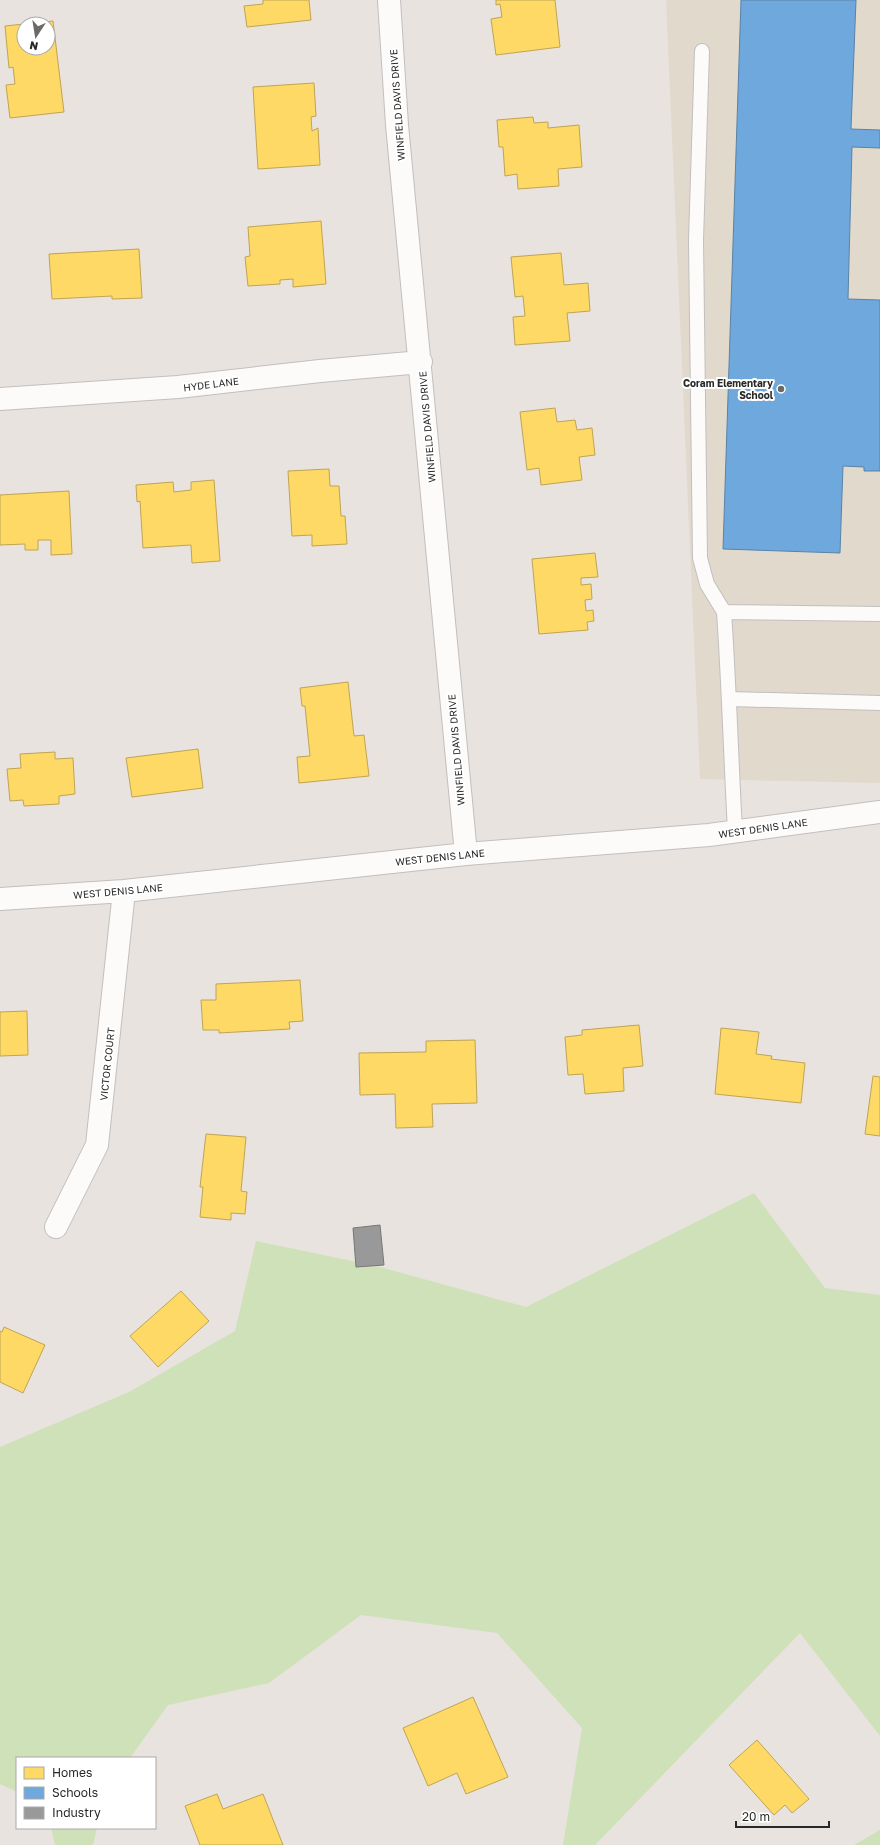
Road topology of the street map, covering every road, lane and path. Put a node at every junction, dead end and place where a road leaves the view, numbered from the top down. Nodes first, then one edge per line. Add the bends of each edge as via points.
1 (390, 0) edge
2 (702, 51) dead end
3 (420, 362) junction
4 (0, 399) edge
5 (724, 612) junction
6 (880, 614) edge
7 (730, 699) junction
8 (880, 703) edge
9 (880, 812) edge
10 (735, 831) junction
11 (466, 854) junction
12 (124, 891) junction
13 (0, 899) edge
14 (56, 1226) dead end

1 - 3 street, WINFIELD DAVIS DRIVE via 397,125
2 - 5 lane via 696,240 700,558 707,584
3 - 4 street, HYDE LANE via 320,370 178,388
3 - 11 street, WINFIELD DAVIS DRIVE
5 - 6 lane
5 - 7 lane
7 - 8 lane
7 - 10 lane
9 - 10 street, WEST DENIS LANE
10 - 11 street, WEST DENIS LANE
11 - 12 street, WEST DENIS LANE
12 - 13 street, WEST DENIS LANE
12 - 14 street, VICTOR COURT via 97,1145

